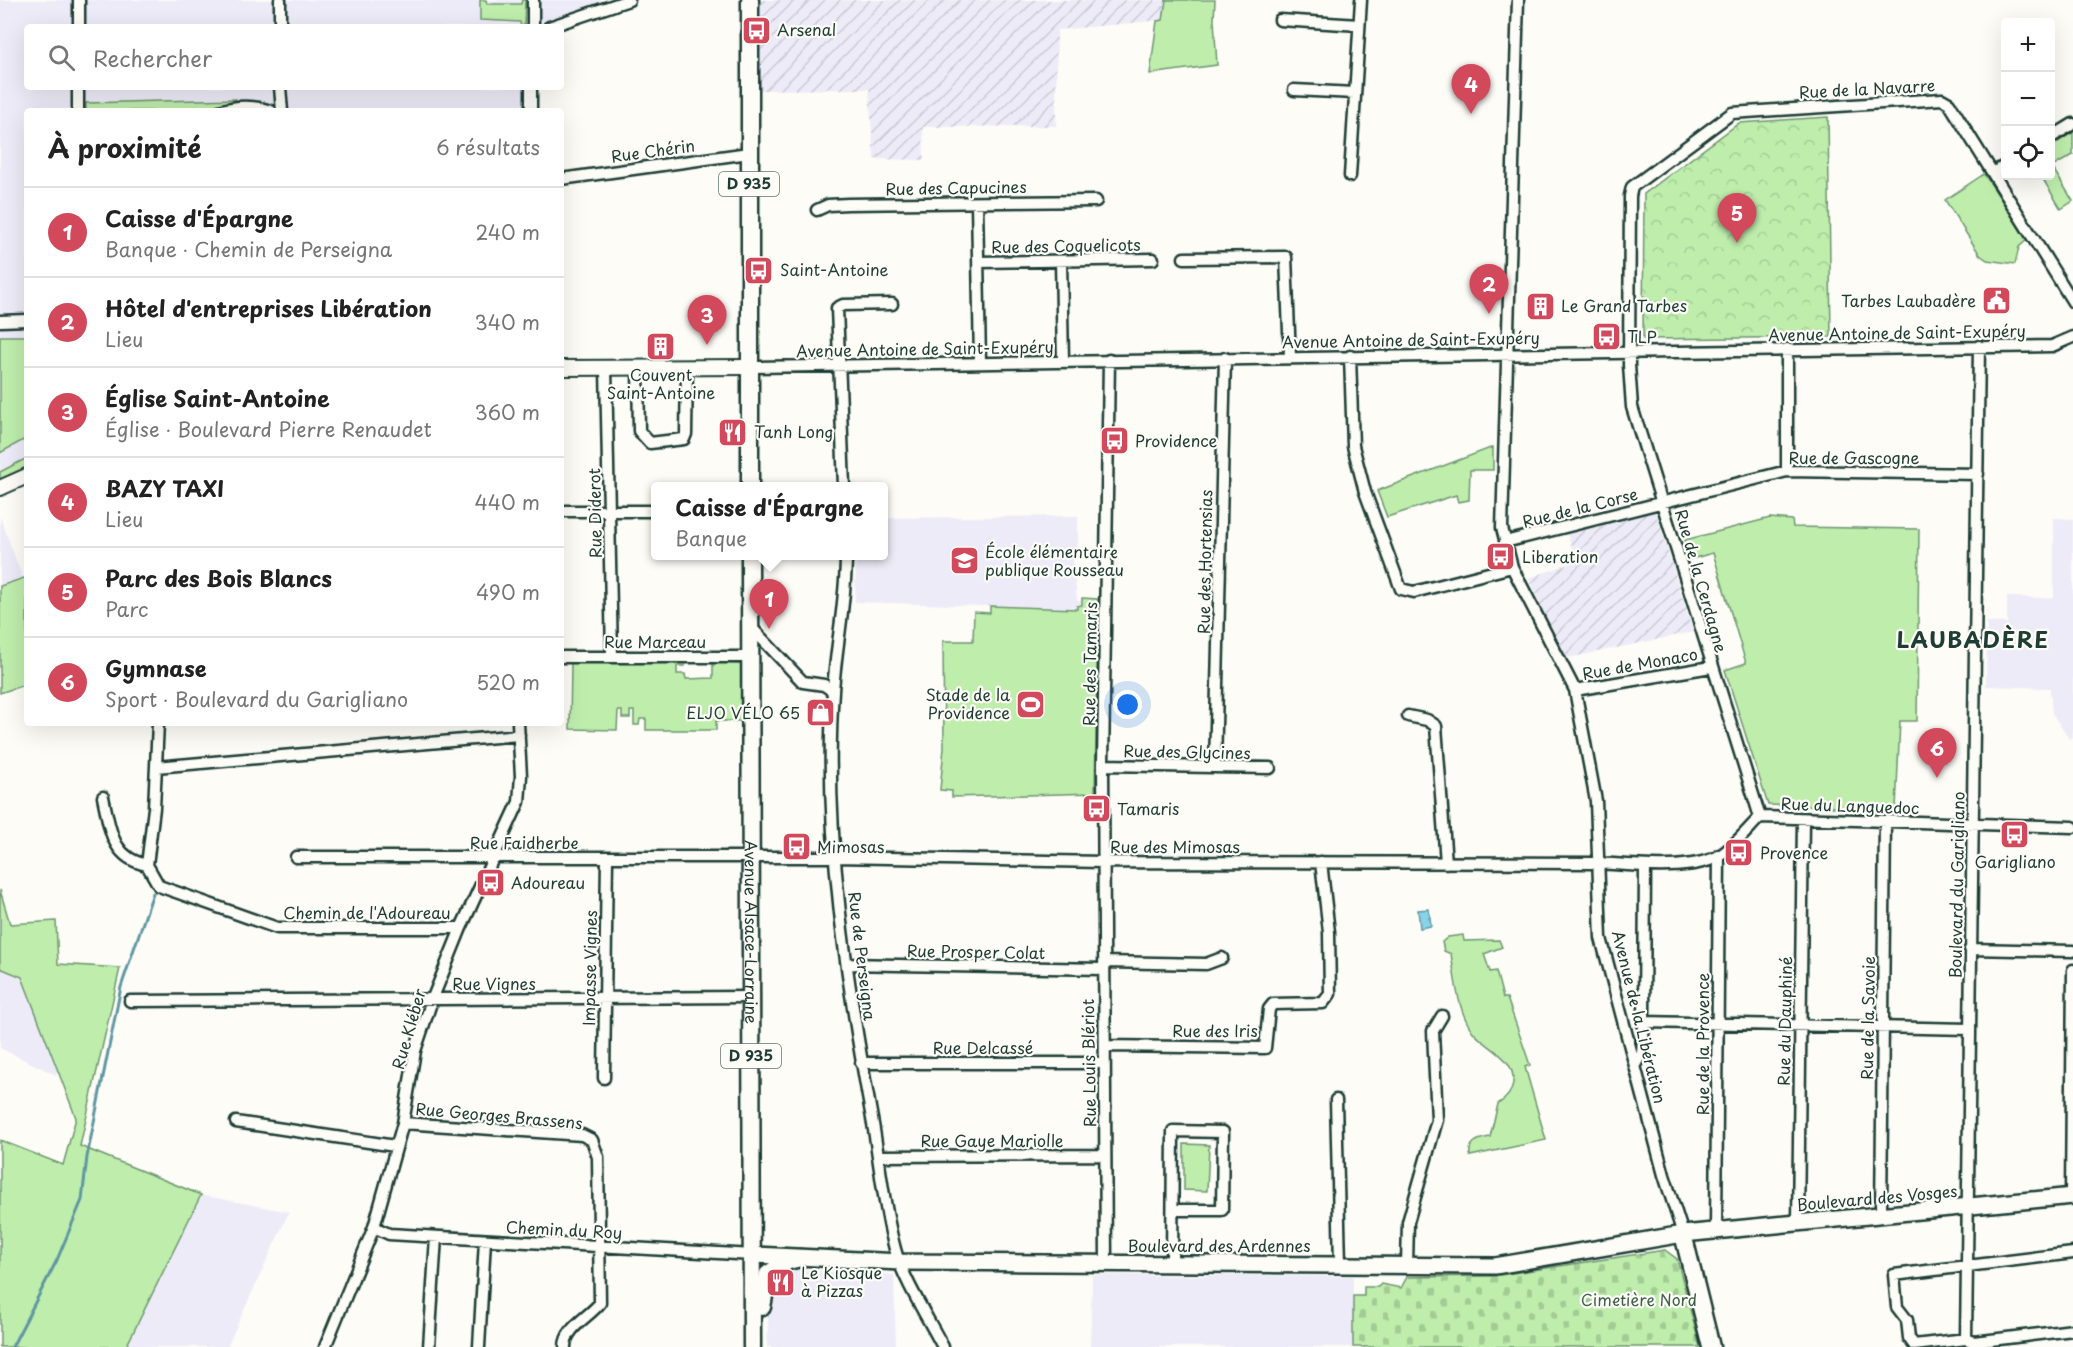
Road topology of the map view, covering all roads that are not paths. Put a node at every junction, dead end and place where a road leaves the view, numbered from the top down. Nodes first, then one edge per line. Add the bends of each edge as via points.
1 (79, 0) edge
2 (280, 0) edge
3 (533, 0) edge
4 (629, 0) edge
5 (750, 0) edge
6 (1361, 0) edge
7 (1518, 0) edge
8 (1280, 20) dead end
9 (79, 24) edge
10 (280, 24) edge
11 (533, 24) edge
12 (558, 24) edge
13 (1359, 25) junction
14 (78, 90) edge
15 (280, 90) edge
16 (531, 90) edge
17 (1294, 90) dead end
18 (1355, 93) junction
19 (78, 108) edge
20 (228, 108) edge
21 (260, 108) edge
22 (282, 108) edge
23 (531, 108) edge
24 (1732, 112) joint
25 (2073, 124) edge
26 (2055, 135) edge
27 (749, 153) junction
28 (2001, 168) edge
29 (1993, 173) junction
30 (1350, 176) dead end
31 (564, 179) edge
32 (1096, 201) dead end
33 (977, 203) junction
34 (817, 210) dead end
35 (1184, 258) dead end
36 (1153, 259) dead end
37 (1061, 261) junction
38 (979, 262) junction
39 (2073, 302) edge
40 (887, 304) dead end
41 (24, 320) edge
42 (0, 321) edge
43 (2073, 338) edge
44 (1979, 346) junction
45 (1788, 349) junction
46 (1629, 351) junction
47 (1508, 353) junction
48 (1350, 356) junction
49 (1290, 357) junction
50 (1225, 358) junction
51 (1109, 360) junction
52 (1063, 361) junction
53 (980, 362) junction
54 (838, 365) junction
55 (564, 368) edge
56 (606, 368) junction
57 (638, 368) junction
58 (687, 368) junction
59 (748, 368) junction
60 (1787, 471) junction
61 (1978, 474) junction
62 (24, 477) edge
63 (750, 482) edge
64 (844, 482) edge
65 (0, 488) edge
66 (1663, 504) junction
67 (564, 511) edge
68 (610, 511) junction
69 (651, 511) edge
70 (1505, 542) junction
71 (750, 560) edge
72 (846, 560) edge
73 (1512, 567) junction
74 (749, 625) junction
75 (564, 657) edge
76 (612, 657) junction
77 (749, 657) junction
78 (1711, 667) junction
79 (1575, 690) junction
80 (833, 691) junction
81 (1408, 716) dead end
82 (158, 726) edge
83 (518, 726) edge
84 (519, 735) junction
85 (1103, 765) junction
86 (156, 766) junction
87 (1215, 767) junction
88 (1270, 768) dead end
89 (104, 797) dead end
90 (1760, 817) junction
91 (1803, 820) junction
92 (1885, 822) junction
93 (1973, 826) junction
94 (2073, 827) edge
95 (1719, 855) junction
96 (296, 857) dead end
97 (835, 857) junction
98 (492, 858) junction
99 (752, 858) junction
100 (607, 859) junction
101 (1103, 862) junction
102 (1321, 862) junction
103 (1446, 863) junction
104 (1598, 863) junction
105 (147, 865) junction
106 (1646, 866) junction
107 (461, 928) junction
108 (1970, 949) junction
109 (2073, 951) edge
110 (1222, 958) dead end
111 (847, 964) junction
112 (1103, 965) junction
113 (2073, 970) edge
114 (751, 997) junction
115 (604, 999) junction
116 (432, 1000) junction
117 (130, 1001) dead end
118 (1442, 1016) dead end
119 (1644, 1022) junction
120 (1718, 1023) junction
121 (1799, 1024) junction
122 (1883, 1026) junction
123 (1969, 1029) junction
124 (1105, 1046) junction
125 (861, 1063) junction
126 (1104, 1063) junction
127 (1635, 1067) junction
128 (604, 1078) dead end
129 (1336, 1100) dead end
130 (236, 1122) dead end
131 (403, 1123) junction
132 (395, 1146) junction
133 (1105, 1155) junction
134 (878, 1156) junction
135 (2072, 1196) edge
136 (1967, 1208) junction
137 (1173, 1210) junction
138 (1881, 1215) junction
139 (1798, 1223) junction
140 (374, 1227) junction
141 (1716, 1232) junction
142 (1683, 1234) junction
143 (436, 1237) junction
144 (485, 1240) junction
145 (600, 1247) junction
146 (2073, 1253) edge
147 (753, 1255) junction
148 (801, 1258) junction
149 (901, 1262) junction
150 (1106, 1263) junction
151 (1172, 1264) junction
152 (1340, 1264) junction
153 (1407, 1265) junction
154 (1966, 1265) junction
155 (2073, 1330) edge
156 (1966, 1339) junction
157 (326, 1347) edge
158 (429, 1347) edge
159 (479, 1347) edge
160 (565, 1347) edge
161 (752, 1347) edge
162 (762, 1347) edge
163 (943, 1347) edge
164 (1711, 1347) edge

1 - 9 street
2 - 10 street
3 - 11 street
4 - 12 street
5 - 27 main road, D 935
6 - 13 street
7 - 47 street, Avenue de la Libération
8 - 13 street
13 - 18 street
14 - 19 street
15 - 22 street
16 - 23 street
17 - 18 street
18 - 30 street
20 - 21 street
24 - 29 street, Rue de la Navarre via 1942,99 1949,102
24 - 46 street, Rue de la Cerdagne via 1632,186
25 - 26 street
27 - 31 street, Rue Chérin
27 - 59 main road, D 935
28 - 29 street
29 - 39 street, Rue de la Navarre
32 - 33 street, Rue des Capucines
33 - 34 street, Rue des Capucines via 848,204
33 - 38 street
35 - 49 street via 1286,257
36 - 37 street, Rue des Coquelicots
37 - 38 street, Rue des Coquelicots
37 - 52 street
38 - 53 street
40 - 54 street via 843,304 837,308
41 - 42 street
43 - 44 street, Avenue Antoine de Saint-Exupéry via 2052,346
44 - 45 street, Avenue Antoine de Saint-Exupéry
44 - 61 street, Boulevard du Garigliano
45 - 46 street, Avenue Antoine de Saint-Exupéry
45 - 60 street
46 - 47 street, Avenue Antoine de Saint-Exupéry
46 - 66 street, Rue de la Cerdagne via 1632,407
47 - 48 street, Avenue Antoine de Saint-Exupéry
47 - 70 street, Avenue de la Libération via 1502,528
48 - 49 street, Avenue Antoine de Saint-Exupéry
48 - 73 street via 1353,446 1365,492 1401,589 1414,592
49 - 50 street, Avenue Antoine de Saint-Exupéry
50 - 51 street, Avenue Antoine de Saint-Exupéry
50 - 87 street, Rue des Hortensias
51 - 52 street, Avenue Antoine de Saint-Exupéry
51 - 85 street, Rue des Tamaris
52 - 53 street, Avenue Antoine de Saint-Exupéry
53 - 54 street, Avenue Antoine de Saint-Exupéry
54 - 59 street, Avenue Antoine de Saint-Exupéry
54 - 64 street
55 - 56 street
56 - 57 street
56 - 68 street, Rue Diderot
57 - 58 street
57 - 58 street via 639,431 650,443 684,438 686,434
58 - 59 street
59 - 63 main road, D 935
60 - 61 street, Rue de Gascogne
60 - 66 street, Rue de Gascogne
61 - 93 street, Boulevard du Garigliano
62 - 65 street
66 - 70 street, Rue de la Corse
66 - 78 street, Rue de la Cerdagne
67 - 68 street
68 - 69 street
68 - 76 street, Rue Diderot
70 - 73 street, Avenue de la Libération
71 - 74 main road, Avenue Alsace-Lorraine / D 935
72 - 80 street, Rue de Perseigna via 845,602
73 - 79 street, Avenue de la Libération
74 - 77 main road, Avenue Alsace-Lorraine / D 935
74 - 80 street via 803,682 824,685
75 - 76 street, Rue Marceau
76 - 77 street, Rue Marceau
77 - 99 main road, Avenue Alsace-Lorraine / D 935
78 - 79 street, Rue de Monaco
78 - 90 street, Rue de la Cerdagne
79 - 104 street, Avenue de la Libération via 1596,801
80 - 97 street, Rue de Perseigna
81 - 103 street via 1436,726
82 - 86 street
83 - 84 street, Rue Kléber
84 - 86 street
84 - 98 street, Rue Kléber via 519,802
85 - 87 street, Rue des Glycines
85 - 101 street, Rue des Tamaris
86 - 105 street
87 - 88 street, Rue des Glycines
89 - 105 street via 114,843 127,859
90 - 91 street, Rue du Languedoc
90 - 95 street, Rue du Languedoc
91 - 92 street, Rue du Languedoc
91 - 121 street, Rue du Dauphiné
92 - 93 street, Rue du Languedoc
92 - 122 street, Rue de la Savoie
93 - 94 street, Rue du Languedoc
93 - 108 street, Boulevard du Garigliano
95 - 106 street, Rue du Languedoc via 1688,864
95 - 120 street, Rue de la Provence
96 - 98 street, Rue Faidherbe
97 - 99 street, Rue des Mimosas
97 - 101 street, Rue des Mimosas
97 - 111 street, Rue de Perseigna
98 - 100 street, Rue Faidherbe
98 - 107 street, Rue Kléber
99 - 100 street, Rue Faidherbe
99 - 114 main road, Avenue Alsace-Lorraine / D 935
100 - 115 street, Impasse Vignes
101 - 102 street, Rue des Mimosas
101 - 112 street, Rue Louis Blériot
102 - 103 street, Rue des Mimosas
102 - 124 street, Rue des Iris via 1329,932 1328,1000 1274,1004 1269,1009 1265,1048
103 - 104 street, Rue des Mimosas
104 - 106 street, Rue du Languedoc
104 - 127 street, Avenue de la Libération via 1601,938
105 - 107 street, Chemin de l'Adoureau via 159,886 277,928
106 - 119 street
107 - 116 street, Rue Kléber
108 - 109 street
108 - 123 street, Boulevard du Garigliano
110 - 112 street, Rue Prosper Colat via 1206,964
111 - 112 street, Rue Prosper Colat
111 - 125 street, Rue de Perseigna
112 - 124 street, Rue Louis Blériot
113 - 135 street
114 - 115 street, Rue Vignes
114 - 147 main road, Avenue Alsace-Lorraine / D 935
115 - 116 street, Rue Vignes
115 - 128 street, Impasse Vignes
116 - 117 street, Rue Vignes
116 - 131 street, Rue Kléber via 415,1051
118 - 153 street via 1433,1031 1437,1120 1408,1222
119 - 120 street
119 - 127 street via 1642,1054
120 - 121 street
120 - 141 street, Rue de la Provence
121 - 122 street
121 - 139 street, Rue du Dauphiné
122 - 123 street
122 - 138 street, Rue de la Savoie
123 - 136 street, Boulevard du Garigliano
124 - 126 street, Rue Louis Blériot
125 - 126 street, Rue Delcassé
125 - 134 street, Rue de Perseigna
126 - 133 street, Rue Louis Blériot
127 - 142 street, Avenue de la Libération
129 - 152 street
130 - 132 street
131 - 132 street, Rue Kléber
131 - 145 street, Rue Georges Brassens via 582,1135 592,1140 598,1157
132 - 140 street, Rue Kléber
133 - 134 street, Rue Gaye Mariolle
133 - 150 street, Rue Louis Blériot
134 - 149 street, Rue de Perseigna via 895,1251
135 - 136 main road, Boulevard des Vosges
136 - 138 main road, Boulevard des Vosges
136 - 154 street, Boulevard du Garigliano
137 - 137 street via 1222,1210 1223,1131 1173,1131
137 - 151 street
138 - 139 main road, Boulevard des Vosges
139 - 141 main road, Boulevard des Vosges
140 - 143 street, Chemin du Roy via 389,1234
140 - 157 street, Rue Kléber
141 - 142 main road, Boulevard des Vosges
142 - 153 main road, Boulevard des Ardennes via 1495,1266
142 - 164 main road
143 - 144 street, Chemin du Roy
143 - 158 street
144 - 145 street, Chemin du Roy
144 - 159 street
145 - 147 street, Chemin du Roy
145 - 160 street via 600,1303 574,1327
146 - 154 street
147 - 148 main road, Boulevard des Ardennes
147 - 161 main road, Avenue Alsace-Lorraine / D 935
148 - 149 main road, Boulevard des Ardennes
148 - 162 main road via 768,1274 762,1306
149 - 150 main road, Boulevard des Ardennes
149 - 163 street, Rue de Perseigna
150 - 151 main road, Boulevard des Ardennes
151 - 152 main road, Boulevard des Ardennes
152 - 153 main road, Boulevard des Ardennes
154 - 156 street, Boulevard du Garigliano
154 - 156 street via 1894,1275 1897,1307 1907,1320 1911,1344
155 - 156 street via 1974,1342

